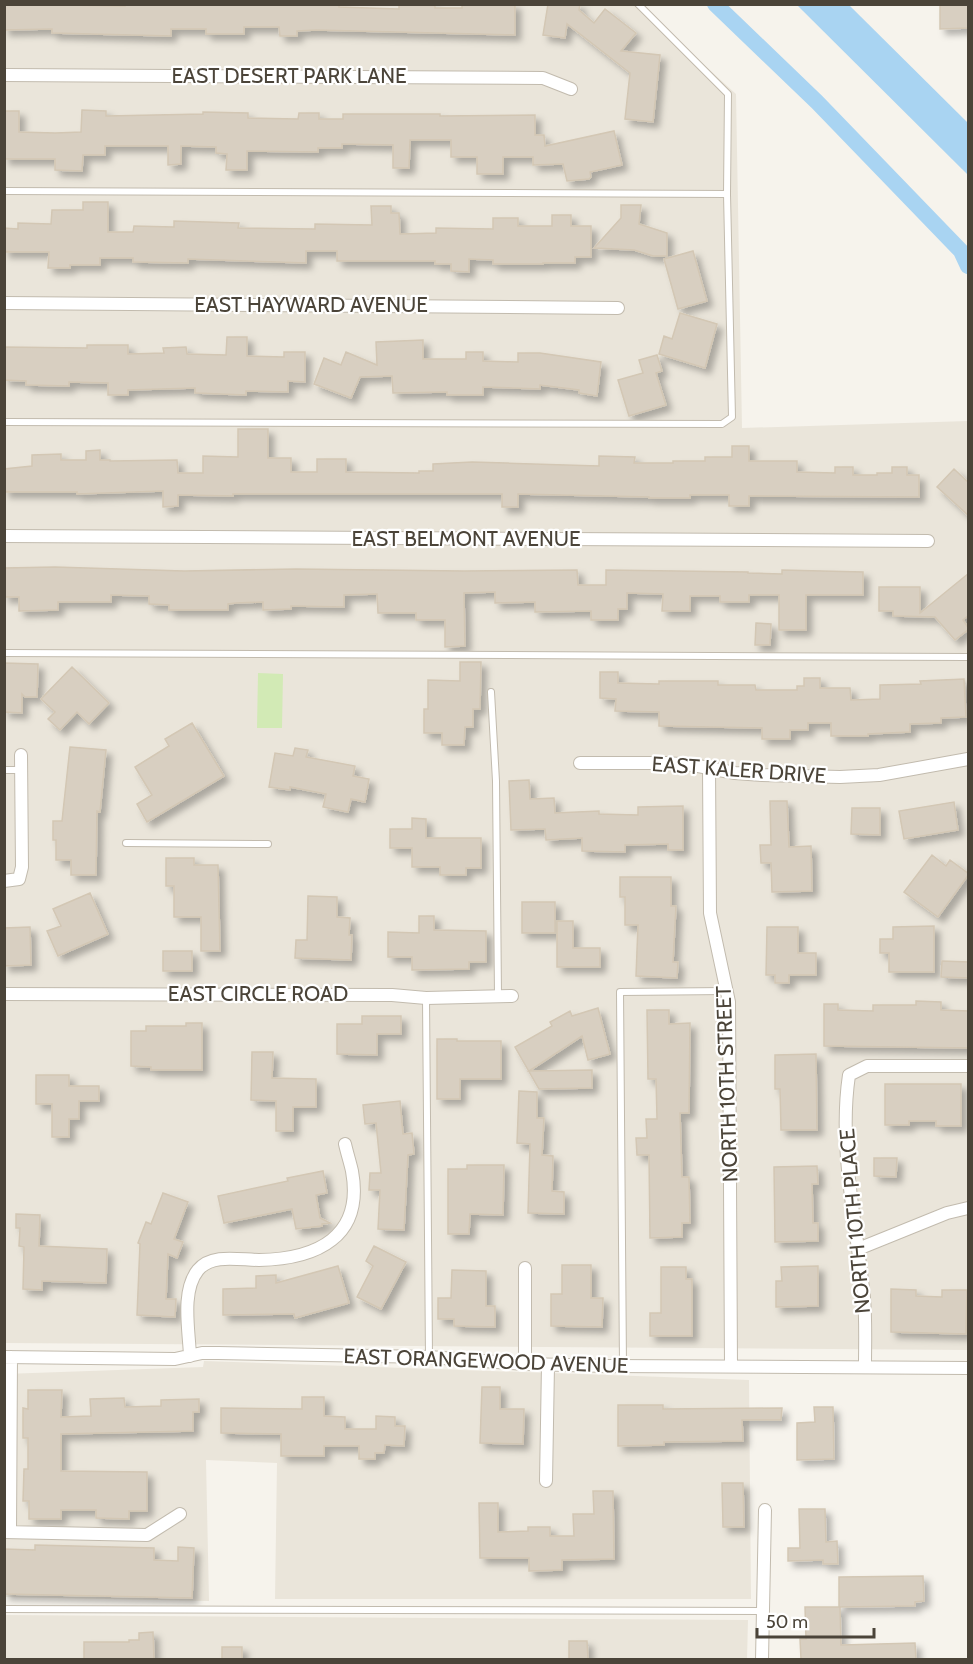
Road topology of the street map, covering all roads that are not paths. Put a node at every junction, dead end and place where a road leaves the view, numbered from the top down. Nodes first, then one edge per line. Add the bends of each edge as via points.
1 (639, 4) edge
2 (4, 75) edge
3 (571, 89) dead end
4 (4, 191) edge
5 (727, 194) junction
6 (4, 303) edge
7 (618, 308) dead end
8 (4, 422) edge
9 (4, 536) edge
10 (928, 541) dead end
11 (4, 653) edge
12 (969, 657) edge
13 (491, 692) dead end
14 (21, 755) dead end
15 (969, 759) edge
16 (580, 763) dead end
17 (709, 768) junction
18 (4, 770) edge
19 (22, 770) junction
20 (126, 843) dead end
21 (268, 844) dead end
22 (4, 881) edge
23 (727, 991) junction
24 (4, 994) edge
25 (512, 996) dead end
26 (498, 997) junction
27 (426, 998) junction
28 (969, 1066) edge
29 (345, 1144) dead end
30 (969, 1208) edge
31 (858, 1249) junction
32 (525, 1268) dead end
33 (190, 1356) junction
34 (8, 1357) edge
35 (429, 1357) junction
36 (525, 1364) junction
37 (548, 1365) junction
38 (623, 1366) junction
39 (731, 1366) junction
40 (865, 1367) junction
41 (969, 1368) edge
42 (546, 1481) dead end
43 (765, 1510) dead end
44 (180, 1514) dead end
45 (7, 1532) edge
46 (4, 1609) edge
47 (763, 1611) junction
48 (762, 1659) edge

1 - 5 lane via 728,94
2 - 3 street, EAST DESERT PARK LANE via 543,78
4 - 5 lane
5 - 8 lane via 732,417 722,424
6 - 7 street, EAST HAYWARD AVENUE
9 - 10 street, EAST BELMONT AVENUE
11 - 12 lane
13 - 26 lane
14 - 19 street
15 - 17 street, EAST KALER DRIVE via 879,775 840,777 762,775
16 - 17 street, EAST KALER DRIVE via 666,763
17 - 23 street, NORTH 10TH STREET via 710,913
18 - 19 lane
19 - 22 street via 22,867 19,879
20 - 21 lane
23 - 38 lane via 620,992
23 - 39 street, NORTH 10TH STREET
24 - 27 street, EAST CIRCLE ROAD
25 - 26 street, EAST CIRCLE ROAD
26 - 27 street, EAST CIRCLE ROAD
27 - 35 lane
28 - 31 street, NORTH 10TH PLACE via 867,1066 849,1075 848,1171
29 - 33 street via 353,1194 351,1211 336,1239 318,1250 284,1258 222,1258 199,1268 188,1298
30 - 31 street
31 - 40 street, NORTH 10TH PLACE
32 - 36 street
33 - 34 street, EAST ORANGEWOOD AVENUE
33 - 35 street, EAST ORANGEWOOD AVENUE via 218,1353
34 - 45 street
35 - 36 street, EAST ORANGEWOOD AVENUE
36 - 37 street, EAST ORANGEWOOD AVENUE
37 - 38 street, EAST ORANGEWOOD AVENUE
37 - 42 street
38 - 39 street, EAST ORANGEWOOD AVENUE
39 - 40 street, EAST ORANGEWOOD AVENUE
40 - 41 street, EAST ORANGEWOOD AVENUE
43 - 47 street
44 - 45 street via 147,1535
46 - 47 lane
47 - 48 street

